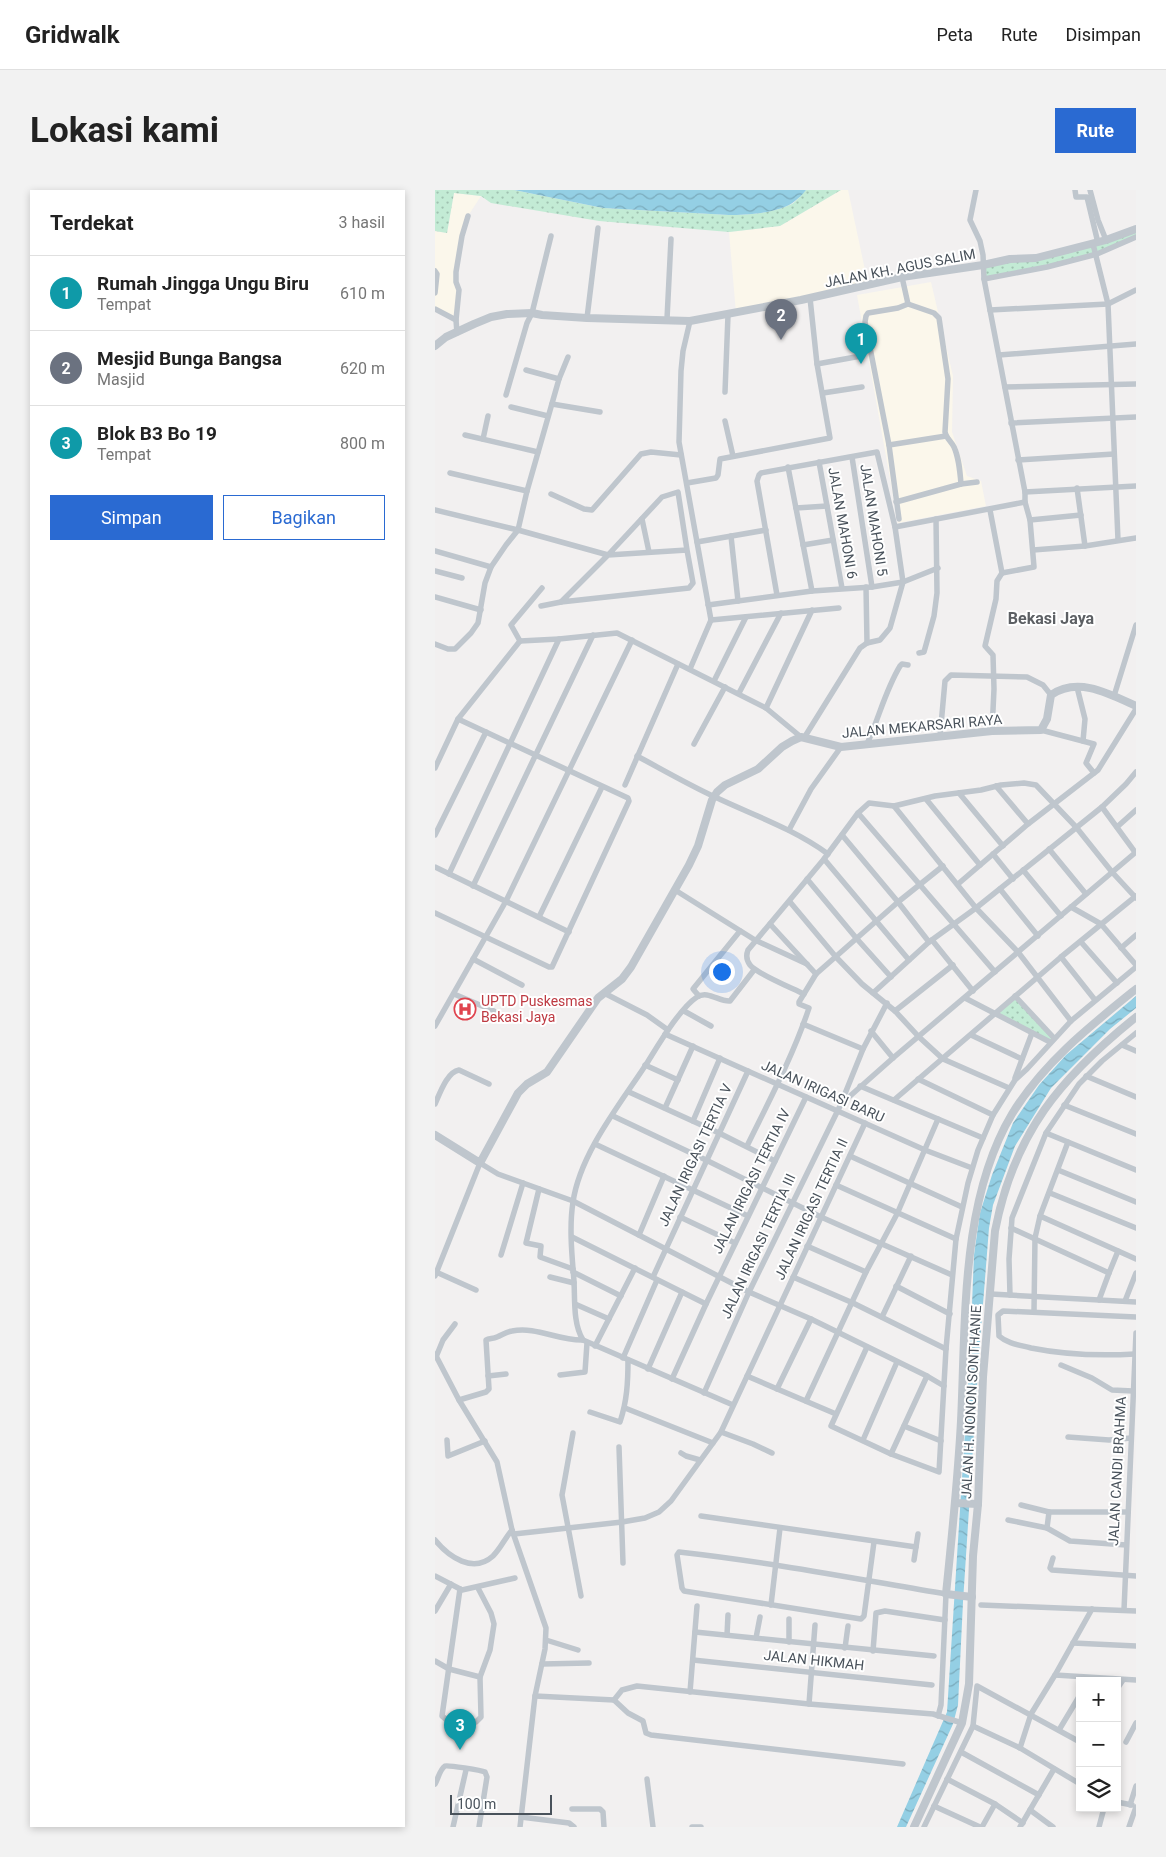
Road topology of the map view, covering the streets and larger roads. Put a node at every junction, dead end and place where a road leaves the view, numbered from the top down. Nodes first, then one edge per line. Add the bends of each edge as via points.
1 (976, 190) edge
2 (1075, 190) edge
3 (1091, 190) edge
4 (468, 216) dead end
5 (598, 228) dead end
6 (1136, 229) edge
7 (551, 236) dead end
8 (1136, 237) edge
9 (671, 239) dead end
10 (1099, 242) junction
11 (1097, 254) junction
12 (983, 265) junction
13 (435, 271) edge
14 (902, 277) junction
15 (984, 279) junction
16 (1136, 290) edge
17 (435, 293) edge
18 (810, 298) junction
19 (908, 304) junction
20 (1108, 304) junction
21 (435, 309) edge
22 (990, 310) junction
23 (532, 313) junction
24 (728, 315) junction
25 (587, 318) junction
26 (667, 319) junction
27 (455, 320) junction
28 (690, 321) junction
29 (457, 332) junction
30 (1136, 344) edge
31 (1110, 345) junction
32 (435, 346) edge
33 (999, 355) junction
34 (861, 356) dead end
35 (567, 357) dead end
36 (817, 364) junction
37 (527, 370) dead end
38 (559, 379) junction
39 (1136, 384) edge
40 (1112, 385) junction
41 (862, 387) dead end
42 (1005, 387) junction
43 (725, 392) dead end
44 (823, 393) junction
45 (506, 395) dead end
46 (551, 404) junction
47 (511, 407) dead end
48 (600, 412) dead end
49 (488, 416) dead end
50 (548, 416) junction
51 (1136, 417) edge
52 (1114, 418) junction
53 (725, 421) dead end
54 (1011, 424) junction
55 (465, 435) dead end
56 (946, 436) junction
57 (483, 439) junction
58 (889, 445) junction
59 (538, 452) junction
60 (1114, 454) junction
61 (681, 455) junction
62 (733, 456) junction
63 (852, 457) junction
64 (1018, 460) junction
65 (819, 462) junction
66 (788, 467) junction
67 (450, 472) dead end
68 (977, 482) dead end
69 (687, 483) junction
70 (961, 484) junction
71 (1136, 486) edge
72 (1115, 487) junction
73 (1077, 488) junction
74 (527, 491) junction
75 (1025, 492) junction
76 (551, 494) dead end
77 (896, 502) junction
78 (1025, 502) junction
79 (827, 506) junction
80 (796, 508) junction
81 (435, 510) edge
82 (990, 510) junction
83 (1081, 515) junction
84 (642, 519) junction
85 (899, 519) dead end
86 (936, 519) junction
87 (1030, 520) junction
88 (895, 527) junction
89 (518, 530) junction
90 (765, 530) junction
91 (731, 536) junction
92 (1136, 538) edge
93 (833, 540) junction
94 (1118, 540) junction
95 (697, 542) junction
96 (803, 546) junction
97 (1085, 546) junction
98 (687, 550) junction
99 (1033, 550) junction
100 (435, 551) edge
101 (649, 552) junction
102 (608, 555) junction
103 (491, 567) junction
104 (938, 568) junction
105 (435, 571) edge
106 (1002, 573) junction
107 (462, 578) dead end
108 (903, 582) junction
109 (869, 587) junction
110 (542, 588) dead end
111 (842, 588) junction
112 (812, 591) junction
113 (777, 595) junction
114 (435, 597) edge
115 (738, 601) junction
116 (561, 602) junction
117 (708, 605) junction
118 (541, 606) dead end
119 (839, 608) dead end
120 (481, 610) junction
121 (811, 610) junction
122 (781, 613) junction
123 (746, 617) junction
124 (711, 620) junction
125 (1136, 625) edge
126 (593, 635) junction
127 (559, 639) junction
128 (632, 640) junction
129 (521, 641) junction
130 (867, 643) junction
131 (435, 644) edge
132 (919, 653) dead end
133 (678, 664) junction
134 (908, 665) dead end
135 (690, 669) junction
136 (994, 675) junction
137 (714, 681) junction
138 (725, 686) junction
139 (1077, 687) junction
140 (739, 693) junction
141 (1051, 694) junction
142 (1114, 696) junction
143 (1136, 707) edge
144 (766, 708) junction
145 (1134, 718) edge
146 (458, 719) junction
147 (1041, 730) junction
148 (992, 731) junction
149 (486, 732) junction
150 (940, 736) junction
151 (803, 737) junction
152 (1083, 741) junction
153 (510, 743) junction
154 (694, 744) dead end
155 (867, 744) junction
156 (841, 747) junction
157 (536, 756) junction
158 (637, 756) junction
159 (435, 768) edge
160 (569, 771) junction
161 (1136, 772) edge
162 (1093, 773) junction
163 (625, 785) dead end
164 (996, 786) junction
165 (602, 787) junction
166 (959, 793) junction
167 (714, 797) junction
168 (926, 799) junction
169 (1054, 803) junction
170 (894, 806) junction
171 (1102, 806) junction
172 (1136, 810) edge
173 (858, 813) junction
174 (1028, 824) junction
175 (1076, 827) junction
176 (1117, 827) junction
177 (789, 830) junction
178 (435, 835) edge
179 (842, 835) junction
180 (1003, 846) junction
181 (1049, 849) junction
182 (1136, 852) edge
183 (993, 854) junction
184 (826, 857) junction
185 (980, 865) junction
186 (943, 866) junction
187 (435, 867) edge
188 (1023, 870) junction
189 (1112, 872) junction
190 (449, 874) junction
191 (807, 879) junction
192 (1013, 879) junction
193 (957, 884) junction
194 (473, 886) junction
195 (920, 886) junction
196 (1000, 889) junction
197 (675, 890) junction
198 (1086, 894) junction
199 (1136, 897) edge
200 (506, 901) junction
201 (790, 902) junction
202 (898, 902) junction
203 (1071, 907) junction
204 (977, 908) junction
205 (435, 913) edge
206 (1061, 916) junction
207 (539, 917) junction
208 (877, 922) junction
209 (770, 924) junction
210 (1101, 924) junction
211 (954, 926) junction
212 (740, 931) junction
213 (569, 932) junction
214 (486, 936) junction
215 (1038, 936) junction
216 (1136, 936) edge
217 (857, 939) junction
218 (755, 940) junction
219 (931, 941) junction
220 (1081, 942) junction
221 (1121, 948) junction
222 (1019, 952) junction
223 (836, 957) junction
224 (1061, 957) junction
225 (473, 959) junction
226 (909, 960) junction
227 (807, 964) junction
228 (953, 965) junction
229 (1136, 966) edge
230 (754, 970) junction
231 (995, 972) junction
232 (816, 974) junction
233 (1038, 976) junction
234 (891, 977) junction
235 (1117, 983) junction
236 (522, 985) dead end
237 (1136, 988) edge
238 (973, 991) junction
239 (604, 993) junction
240 (873, 993) junction
241 (454, 994) junction
242 (804, 994) junction
243 (699, 996) junction
244 (1015, 996) junction
245 (965, 998) junction
246 (1095, 1000) junction
247 (887, 1003) junction
248 (494, 1011) dead end
249 (683, 1011) junction
250 (895, 1011) junction
251 (995, 1014) junction
252 (1136, 1017) edge
253 (1071, 1021) junction
254 (803, 1024) junction
255 (435, 1026) edge
256 (711, 1026) dead end
257 (871, 1030) junction
258 (667, 1032) junction
259 (1032, 1033) junction
260 (1136, 1033) edge
261 (971, 1035) junction
262 (919, 1036) junction
263 (1052, 1040) junction
264 (1122, 1045) junction
265 (693, 1046) junction
266 (863, 1048) junction
267 (1136, 1051) edge
268 (720, 1058) junction
269 (893, 1058) junction
270 (943, 1059) junction
271 (1022, 1059) junction
272 (645, 1065) junction
273 (748, 1071) junction
274 (1086, 1076) junction
275 (918, 1079) junction
276 (678, 1080) junction
277 (1015, 1080) junction
278 (489, 1084) dead end
279 (777, 1084) junction
280 (860, 1086) junction
281 (1009, 1088) junction
282 (629, 1092) junction
283 (805, 1097) junction
284 (1136, 1097) edge
285 (893, 1100) junction
286 (435, 1104) edge
287 (1064, 1104) junction
288 (665, 1108) junction
289 (839, 1108) junction
290 (993, 1115) junction
291 (613, 1116) junction
292 (938, 1120) junction
293 (693, 1121) junction
294 (865, 1123) junction
295 (719, 1132) junction
296 (1046, 1132) junction
297 (1136, 1134) edge
298 (435, 1135) edge
299 (983, 1138) junction
300 (1068, 1142) junction
301 (595, 1144) junction
302 (747, 1146) junction
303 (925, 1150) junction
304 (850, 1156) junction
305 (706, 1160) junction
306 (775, 1160) junction
307 (480, 1163) junction
308 (972, 1168) junction
309 (1058, 1170) junction
310 (1136, 1170) edge
311 (663, 1176) junction
312 (523, 1182) junction
313 (910, 1183) junction
314 (836, 1185) junction
315 (762, 1188) junction
316 (539, 1189) junction
317 (692, 1190) junction
318 (1050, 1193) junction
319 (573, 1201) junction
320 (791, 1202) junction
321 (1136, 1202) edge
322 (962, 1207) junction
323 (897, 1214) junction
324 (748, 1216) junction
325 (1040, 1216) junction
326 (680, 1217) junction
327 (821, 1217) junction
328 (1011, 1228) junction
329 (1136, 1228) edge
330 (639, 1235) junction
331 (572, 1237) junction
332 (1035, 1238) junction
333 (956, 1239) junction
334 (735, 1243) junction
335 (881, 1243) junction
336 (807, 1246) junction
337 (665, 1250) junction
338 (1118, 1251) junction
339 (501, 1255) dead end
340 (911, 1256) junction
341 (1136, 1259) edge
342 (635, 1268) junction
343 (573, 1271) junction
344 (866, 1272) junction
345 (1109, 1273) junction
346 (1136, 1273) edge
347 (436, 1274) edge
348 (953, 1275) junction
349 (550, 1277) dead end
350 (719, 1277) junction
351 (793, 1277) junction
352 (655, 1279) junction
353 (574, 1283) junction
354 (896, 1286) junction
355 (476, 1290) dead end
356 (682, 1292) junction
357 (749, 1292) junction
358 (991, 1294) junction
359 (1009, 1295) junction
360 (621, 1296) junction
361 (1033, 1296) junction
362 (1099, 1300) junction
363 (1125, 1301) junction
364 (1136, 1302) edge
365 (853, 1303) junction
366 (575, 1304) junction
367 (706, 1304) junction
368 (779, 1306) junction
369 (1034, 1312) junction
370 (950, 1314) junction
371 (882, 1317) junction
372 (1136, 1317) edge
373 (609, 1319) junction
374 (811, 1319) junction
375 (455, 1324) dead end
376 (839, 1333) junction
377 (1136, 1333) edge
378 (585, 1342) junction
379 (595, 1346) junction
380 (867, 1347) junction
381 (946, 1349) junction
382 (1135, 1354) edge
383 (435, 1356) edge
384 (625, 1359) junction
385 (897, 1362) junction
386 (1061, 1365) dead end
387 (648, 1369) junction
388 (506, 1374) dead end
389 (560, 1374) dead end
390 (488, 1376) junction
391 (747, 1376) junction
392 (927, 1376) junction
393 (672, 1380) junction
394 (944, 1386) junction
395 (777, 1389) junction
396 (1133, 1391) junction
397 (704, 1393) junction
398 (459, 1400) junction
399 (806, 1401) junction
400 (733, 1405) junction
401 (625, 1408) junction
402 (589, 1412) dead end
403 (835, 1414) junction
404 (904, 1426) junction
405 (721, 1432) junction
406 (573, 1433) dead end
407 (1133, 1436) edge
408 (1069, 1438) dead end
409 (447, 1440) dead end
410 (863, 1440) junction
411 (485, 1441) junction
412 (941, 1441) junction
413 (713, 1443) junction
414 (619, 1447) dead end
415 (681, 1453) dead end
416 (772, 1453) dead end
417 (891, 1454) junction
418 (700, 1460) junction
419 (957, 1504) junction
420 (976, 1504) junction
421 (1021, 1505) dead end
422 (1049, 1512) junction
423 (1128, 1512) junction
424 (701, 1516) dead end
425 (1008, 1520) dead end
426 (622, 1522) junction
427 (567, 1528) junction
428 (780, 1528) junction
429 (1047, 1528) junction
430 (513, 1532) junction
431 (918, 1534) dead end
432 (435, 1540) edge
433 (875, 1542) junction
434 (1127, 1546) junction
435 (916, 1547) junction
436 (1053, 1558) dead end
437 (914, 1560) dead end
438 (623, 1562) dead end
439 (775, 1565) junction
440 (1125, 1575) junction
441 (435, 1576) edge
442 (1136, 1576) edge
443 (515, 1578) dead end
444 (868, 1581) junction
445 (451, 1584) junction
446 (478, 1588) junction
447 (460, 1589) junction
448 (949, 1594) junction
449 (581, 1596) dead end
450 (968, 1597) junction
451 (771, 1605) junction
452 (981, 1605) dead end
453 (697, 1606) dead end
454 (1091, 1609) junction
455 (1123, 1610) junction
456 (435, 1611) edge
457 (1136, 1611) edge
458 (728, 1615) dead end
459 (759, 1617) dead end
460 (789, 1620) dead end
461 (945, 1620) junction
462 (815, 1625) dead end
463 (848, 1626) dead end
464 (695, 1632) junction
465 (727, 1635) junction
466 (756, 1638) junction
467 (546, 1640) junction
468 (789, 1642) junction
469 (1073, 1643) junction
470 (813, 1645) junction
471 (1136, 1646) edge
472 (845, 1648) junction
473 (578, 1650) dead end
474 (873, 1651) junction
475 (934, 1656) dead end
476 (693, 1660) junction
477 (435, 1661) edge
478 (589, 1663) dead end
479 (542, 1664) junction
480 (449, 1669) junction
481 (812, 1672) junction
482 (1055, 1675) junction
483 (480, 1677) junction
484 (1076, 1677) edge
485 (1123, 1680) joint
486 (1136, 1680) edge
487 (1121, 1683) edge
488 (932, 1685) dead end
489 (690, 1692) junction
490 (535, 1696) junction
491 (614, 1700) junction
492 (1076, 1702) edge
493 (809, 1704) junction
494 (1031, 1714) junction
495 (940, 1717) junction
496 (959, 1722) junction
497 (1136, 1723) edge
498 (973, 1726) junction
499 (1059, 1730) junction
500 (1076, 1740) edge
501 (1126, 1742) dead end
502 (1020, 1748) junction
503 (961, 1752) junction
504 (903, 1764) dead end
505 (1054, 1769) junction
506 (467, 1770) junction
507 (647, 1779) dead end
508 (947, 1779) junction
509 (1076, 1782) edge
510 (435, 1784) edge
511 (1136, 1786) edge
512 (1039, 1795) junction
513 (1121, 1803) edge
514 (995, 1804) junction
515 (934, 1806) junction
516 (1134, 1806) edge
517 (572, 1809) dead end
518 (1030, 1810) junction
519 (1103, 1812) edge
520 (521, 1817) junction
521 (1022, 1825) edge
522 (453, 1827) edge
523 (479, 1827) edge
524 (520, 1827) edge
525 (574, 1827) edge
526 (603, 1827) edge
527 (653, 1827) edge
528 (692, 1827) edge
529 (701, 1827) edge
530 (915, 1827) edge
531 (924, 1827) edge
532 (981, 1827) edge
533 (1053, 1827) edge
534 (1099, 1827) edge
535 (1129, 1827) edge

1 - 12 street via 970,220 980,241
2 - 10 street via 1077,197 1087,197
3 - 10 street
4 - 27 street via 456,272 459,290
5 - 25 street
6 - 10 street, JALAN KH. AGUS SALIM
7 - 23 street
8 - 11 street
9 - 26 street
10 - 11 street
10 - 12 street, JALAN KH. AGUS SALIM via 1036,258
11 - 15 street
11 - 20 street
12 - 14 street, JALAN KH. AGUS SALIM
12 - 15 street
13 - 17 street
14 - 18 street, JALAN KH. AGUS SALIM
14 - 19 street
15 - 22 street
16 - 20 street
18 - 24 street, JALAN KH. AGUS SALIM
18 - 36 street
19 - 56 street via 935,313 939,318 948,379
19 - 58 street via 866,316
20 - 22 street
20 - 31 street
21 - 27 street
22 - 33 street
23 - 25 street, JALAN KH. AGUS SALIM
23 - 29 street, JALAN KH. AGUS SALIM via 491,317
23 - 45 street
24 - 28 street, JALAN KH. AGUS SALIM
24 - 43 street
25 - 26 street, JALAN KH. AGUS SALIM
26 - 28 street, JALAN KH. AGUS SALIM
27 - 29 street
28 - 61 street via 681,371
29 - 32 street, JALAN KH. AGUS SALIM
30 - 31 street
31 - 33 street
31 - 40 street
33 - 42 street
34 - 36 street
35 - 38 street
36 - 44 street
37 - 38 street
38 - 46 street
39 - 40 street
40 - 42 street
40 - 52 street
41 - 44 street
42 - 54 street
44 - 62 street via 830,438
46 - 48 street
46 - 50 street
47 - 50 street
49 - 57 street
50 - 59 street
51 - 52 street
52 - 54 street
52 - 60 street
53 - 62 street
54 - 64 street
55 - 57 street
56 - 58 street
56 - 70 street via 957,456
57 - 59 street
58 - 77 street
59 - 74 street
60 - 64 street
60 - 72 street
61 - 69 street
61 - 76 street via 641,454 592,510
62 - 69 street via 720,459 716,478
63 - 65 street
63 - 88 street via 877,452
63 - 109 street, JALAN MAHONI 5
64 - 75 street
65 - 66 street
65 - 79 street, JALAN MAHONI 6
66 - 80 street
66 - 90 street via 761,473 757,478
67 - 74 street
68 - 70 street
69 - 95 street
70 - 77 street
71 - 72 street
72 - 73 street
72 - 94 street
73 - 75 street
73 - 83 street
74 - 89 street
75 - 78 street
77 - 85 street
78 - 82 street
78 - 87 street
79 - 80 street
79 - 93 street, JALAN MAHONI 6
80 - 96 street
81 - 89 street
82 - 86 street
82 - 106 street
83 - 87 street
83 - 97 street
84 - 98 street via 662,497 678,492
84 - 101 street
84 - 102 street
86 - 88 street
86 - 104 street
87 - 99 street
88 - 108 street
89 - 102 street
89 - 103 street
90 - 91 street
90 - 113 street
91 - 95 street
91 - 115 street
92 - 94 street
93 - 96 street
93 - 111 street, JALAN MAHONI 6
94 - 97 street
95 - 117 street
96 - 112 street
97 - 99 street
98 - 101 street
98 - 116 street via 693,583 689,588
99 - 106 street via 1034,567
100 - 103 street
101 - 102 street
102 - 116 street
103 - 120 street
104 - 108 street
104 - 132 street via 934,616 924,652
105 - 107 street
106 - 136 street via 997,581 985,646 993,653
108 - 109 street
108 - 130 street via 890,628 880,640
109 - 111 street
109 - 130 street, JALAN MAHONI 5
110 - 129 street via 511,624
111 - 112 street
112 - 113 street
113 - 115 street
114 - 120 street
115 - 117 street
116 - 118 street
117 - 124 street
119 - 121 street
120 - 131 street via 475,627 459,647 448,649
121 - 122 street
121 - 144 street
122 - 123 street
122 - 140 street
123 - 124 street
123 - 137 street
124 - 135 street
125 - 142 street
126 - 127 street
126 - 128 street via 616,632
126 - 157 street
127 - 129 street
127 - 153 street
128 - 133 street
128 - 160 street
129 - 146 street
130 - 151 street via 860,648
133 - 135 street
133 - 158 street
134 - 155 street via 900,666 885,693 878,721
135 - 137 street
136 - 141 street via 1027,677
136 - 148 street
136 - 150 street via 948,677
137 - 138 street
138 - 140 street
138 - 154 street
139 - 141 street
139 - 142 street via 1094,688
139 - 152 street via 1085,719
140 - 144 street
141 - 147 street via 1047,719
142 - 143 street
143 - 145 street
144 - 151 street
145 - 162 street
146 - 149 street
146 - 159 street
147 - 148 street, JALAN MEKARSARI RAYA
147 - 152 street
148 - 150 street, JALAN MEKARSARI RAYA
149 - 153 street
149 - 178 street
150 - 155 street, JALAN MEKARSARI RAYA
151 - 156 street, JALAN MEKARSARI RAYA
151 - 167 street via 786,744 758,769 721,788
152 - 162 street via 1094,744 1086,763
153 - 157 street
153 - 190 street
155 - 156 street, JALAN MEKARSARI RAYA
156 - 177 street via 811,789
157 - 160 street
157 - 194 street
158 - 163 street
158 - 167 street
160 - 165 street
160 - 200 street
161 - 171 street
162 - 169 street
164 - 166 street
164 - 169 street via 1031,784 1040,788
164 - 174 street
165 - 207 street
165 - 213 street via 628,798 628,804
166 - 168 street
166 - 180 street
167 - 177 street
167 - 197 street via 694,854
168 - 170 street
168 - 185 street
169 - 174 street
169 - 175 street
170 - 173 street via 869,804
170 - 186 street
171 - 175 street
171 - 176 street
172 - 176 street
173 - 179 street
173 - 195 street
174 - 180 street
175 - 181 street
175 - 189 street
176 - 182 street
177 - 184 street via 813,843
179 - 184 street
179 - 202 street
180 - 183 street
181 - 188 street
181 - 198 street
182 - 189 street
183 - 185 street
183 - 192 street
184 - 191 street
184 - 208 street
185 - 193 street
186 - 193 street
186 - 195 street
187 - 190 street
188 - 192 street
188 - 206 street
189 - 198 street
189 - 199 street
190 - 194 street
191 - 201 street
191 - 217 street
192 - 196 street
193 - 204 street
194 - 200 street
195 - 202 street
195 - 211 street
196 - 204 street
196 - 215 street
197 - 212 street
197 - 239 street via 631,967
198 - 203 street
199 - 210 street
200 - 207 street
200 - 214 street
201 - 209 street
201 - 223 street
202 - 208 street
202 - 219 street
203 - 206 street
203 - 210 street
204 - 211 street
204 - 222 street
205 - 214 street
206 - 215 street
207 - 213 street
208 - 217 street
208 - 226 street
209 - 218 street
209 - 227 street
210 - 220 street
210 - 221 street
211 - 219 street
211 - 231 street
212 - 218 street
212 - 243 street via 693,990
213 - 214 street via 551,967
214 - 225 street
215 - 222 street
216 - 221 street
217 - 223 street
217 - 234 street
218 - 227 street
218 - 230 street via 747,955
219 - 226 street
219 - 228 street
220 - 224 street
220 - 235 street
221 - 229 street
222 - 231 street
222 - 233 street
223 - 232 street
223 - 240 street
224 - 233 street
224 - 246 street
225 - 236 street
225 - 241 street
226 - 234 street
227 - 232 street
228 - 238 street
228 - 250 street
229 - 235 street
230 - 242 street
230 - 243 street via 730,1001 705,994
231 - 238 street
232 - 242 street
233 - 244 street
233 - 253 street
234 - 240 street
235 - 246 street
237 - 419 street, JALAN H. NONON SONTHANIE via 1066,1049 1026,1094 1011,1115 987,1172 969,1252
238 - 245 street
239 - 258 street, JALAN IRIGASI BARU via 647,1015
239 - 307 street via 547,1072 519,1093
240 - 247 street
241 - 248 street
241 - 255 street
242 - 254 street via 799,1004 809,1008
243 - 249 street
244 - 251 street
244 - 263 street
245 - 251 street
245 - 262 street
246 - 253 street
247 - 250 street
247 - 257 street
249 - 256 street
249 - 258 street
250 - 262 street
251 - 259 street
251 - 261 street
252 - 358 street, JALAN H. NONON SONTHANIE via 1079,1067 1030,1130 999,1209
253 - 263 street
254 - 266 street
254 - 279 street
257 - 266 street
257 - 269 street
258 - 265 street, JALAN IRIGASI BARU
258 - 272 street
259 - 263 street
259 - 271 street
260 - 264 street
261 - 270 street
261 - 271 street
262 - 269 street
262 - 270 street
263 - 277 street
264 - 267 street
264 - 274 street
265 - 268 street, JALAN IRIGASI BARU
265 - 276 street
266 - 289 street
268 - 273 street, JALAN IRIGASI BARU
268 - 293 street
269 - 280 street
270 - 275 street
270 - 281 street
271 - 277 street
272 - 276 street
272 - 282 street
273 - 279 street, JALAN IRIGASI BARU
273 - 295 street, JALAN IRIGASI TERTIA V
274 - 284 street
274 - 287 street
275 - 285 street
275 - 290 street
276 - 288 street
277 - 281 street
278 - 286 street via 455,1070
279 - 283 street, JALAN IRIGASI BARU
279 - 302 street
280 - 285 street
280 - 289 street
281 - 290 street
282 - 288 street
282 - 291 street
283 - 289 street, JALAN IRIGASI BARU
283 - 306 street, JALAN IRIGASI TERTIA IV
285 - 292 street
287 - 296 street
287 - 297 street
288 - 293 street
289 - 294 street, JALAN IRIGASI BARU
289 - 320 street, JALAN IRIGASI TERTIA III
290 - 299 street
291 - 301 street
291 - 305 street
292 - 299 street
292 - 303 street
293 - 295 street
294 - 303 street, JALAN IRIGASI BARU
294 - 304 street, JALAN IRIGASI TERTIA II
295 - 302 street
295 - 305 street, JALAN IRIGASI TERTIA V
296 - 300 street
296 - 328 street
298 - 307 street
299 - 308 street
300 - 309 street
300 - 310 street
301 - 311 street
301 - 319 street via 583,1168
302 - 306 street
303 - 308 street, JALAN IRIGASI BARU
303 - 313 street
304 - 313 street
304 - 314 street, JALAN IRIGASI TERTIA II
305 - 315 street
305 - 317 street, JALAN IRIGASI TERTIA V
306 - 315 street, JALAN IRIGASI TERTIA IV
307 - 312 street via 498,1174
307 - 347 street
308 - 322 street
309 - 318 street
309 - 321 street
311 - 317 street
311 - 330 street
312 - 316 street
312 - 339 street
313 - 322 street
313 - 323 street
314 - 323 street
314 - 327 street, JALAN IRIGASI TERTIA II
315 - 320 street
315 - 324 street, JALAN IRIGASI TERTIA IV
316 - 319 street
316 - 343 street via 526,1243 541,1246 540,1257
317 - 324 street
317 - 326 street, JALAN IRIGASI TERTIA V
318 - 325 street
318 - 329 street
319 - 330 street
319 - 331 street
320 - 327 street
320 - 357 street, JALAN IRIGASI TERTIA III
322 - 333 street
323 - 333 street
323 - 335 street
324 - 334 street, JALAN IRIGASI TERTIA IV
325 - 332 street
325 - 338 street
326 - 334 street
326 - 337 street, JALAN IRIGASI TERTIA V
327 - 335 street
327 - 336 street, JALAN IRIGASI TERTIA II
328 - 332 street
328 - 359 street
330 - 337 street
331 - 342 street
331 - 343 street
332 - 345 street
332 - 361 street
333 - 348 street
334 - 350 street, JALAN IRIGASI TERTIA IV
335 - 340 street
335 - 344 street
336 - 344 street
336 - 351 street, JALAN IRIGASI TERTIA II
337 - 350 street
337 - 352 street, JALAN IRIGASI TERTIA V
338 - 341 street
338 - 345 street
340 - 348 street
340 - 354 street
342 - 352 street
342 - 360 street
343 - 353 street
343 - 360 street
344 - 365 street
345 - 362 street
346 - 363 street
347 - 355 street
348 - 370 street
349 - 353 street
350 - 357 street
350 - 367 street, JALAN IRIGASI TERTIA IV
351 - 365 street
351 - 368 street, JALAN IRIGASI TERTIA II
352 - 356 street
352 - 384 street, JALAN IRIGASI TERTIA V
353 - 366 street
354 - 370 street
354 - 371 street
356 - 367 street
356 - 387 street
357 - 368 street
357 - 397 street, JALAN IRIGASI TERTIA III
358 - 359 street
358 - 420 street, JALAN H. NONON SONTHANIE
359 - 361 street
360 - 373 street
361 - 362 street
361 - 369 street
362 - 363 street
363 - 364 street
365 - 371 street
365 - 376 street
366 - 373 street
366 - 378 street via 579,1332
367 - 393 street, JALAN IRIGASI TERTIA IV
368 - 374 street
368 - 391 street, JALAN IRIGASI TERTIA II
369 - 372 street
369 - 382 street via 1003,1311 998,1315 999,1336 1014,1344 1053,1352
370 - 381 street
371 - 381 street
373 - 379 street
374 - 376 street
374 - 395 street
375 - 383 street
376 - 380 street
376 - 399 street
377 - 382 street, JALAN CANDI BRAHMA
378 - 379 street
378 - 389 street via 585,1372
378 - 390 street via 533,1331 509,1331 486,1340
379 - 384 street
380 - 385 street
380 - 403 street
381 - 394 street
382 - 396 street, JALAN CANDI BRAHMA
383 - 398 street
384 - 387 street
384 - 401 street via 628,1387
385 - 392 street
385 - 410 street
386 - 396 street via 1112,1390
387 - 393 street
388 - 390 street
390 - 398 street via 488,1390
391 - 395 street
391 - 400 street, JALAN IRIGASI TERTIA II
392 - 394 street
392 - 404 street
393 - 397 street
394 - 412 street
395 - 399 street
396 - 407 street, JALAN CANDI BRAHMA
397 - 400 street
398 - 411 street
399 - 403 street
400 - 405 street, JALAN IRIGASI TERTIA II
401 - 402 street via 620,1422
401 - 413 street
403 - 410 street via 832,1427
404 - 412 street
404 - 417 street
405 - 413 street, JALAN IRIGASI TERTIA II
405 - 416 street
406 - 427 street via 562,1495
407 - 408 street via 1109,1440
407 - 423 street, JALAN CANDI BRAHMA
409 - 411 street via 448,1456
410 - 417 street
411 - 430 street via 499,1468
412 - 417 street via 939,1472
413 - 418 street, JALAN IRIGASI TERTIA II
414 - 426 street
415 - 418 street
418 - 426 street, JALAN IRIGASI TERTIA II via 666,1506 650,1516
419 - 420 street
419 - 448 street, JALAN H. NONON SONTHANIE
420 - 450 street, JALAN H. NONON SONTHANIE
421 - 422 street
422 - 423 street
422 - 429 street
423 - 434 street, JALAN CANDI BRAHMA
424 - 428 street
425 - 429 street
426 - 427 street, JALAN IRIGASI TERTIA II
426 - 438 street
427 - 430 street, JALAN IRIGASI TERTIA II
427 - 449 street
428 - 433 street
428 - 439 street
429 - 434 street via 1070,1541
430 - 432 street via 492,1556 475,1564 456,1559
430 - 467 street via 545,1626
431 - 435 street
433 - 435 street
433 - 444 street
434 - 440 street, JALAN CANDI BRAHMA
435 - 437 street
436 - 440 street via 1052,1570
439 - 444 street
439 - 451 street
439 - 451 street via 679,1552 677,1555 684,1591
440 - 442 street
440 - 455 street, JALAN CANDI BRAHMA
441 - 445 street
443 - 446 street
444 - 448 street
444 - 451 street via 861,1619
445 - 447 street
445 - 456 street
446 - 447 street
446 - 483 street via 494,1624 490,1650
447 - 480 street
448 - 450 street
448 - 461 street, JALAN H. NONON SONTHANIE
450 - 496 street, JALAN H. NONON SONTHANIE via 969,1684
452 - 454 street
453 - 464 street
454 - 455 street
454 - 469 street
455 - 457 street
458 - 465 street
459 - 466 street
460 - 468 street
461 - 474 street via 885,1611 876,1613
461 - 495 street, JALAN H. NONON SONTHANIE
462 - 470 street
463 - 472 street
464 - 465 street
464 - 476 street
465 - 466 street
466 - 468 street
467 - 473 street
467 - 479 street
468 - 470 street
469 - 471 street
469 - 482 street
470 - 472 street
470 - 481 street
472 - 474 street
474 - 475 street
476 - 481 street, JALAN HIKMAH
476 - 489 street
477 - 480 street
478 - 479 street
479 - 490 street
480 - 483 street
480 - 483 street via 442,1714 447,1720 476,1722 480,1719
481 - 488 street, JALAN HIKMAH
481 - 493 street
482 - 484 street
482 - 494 street
485 - 486 street
485 - 487 street
489 - 491 street via 632,1687 622,1690
489 - 493 street
490 - 491 street
490 - 520 street
491 - 504 street via 628,1714 643,1721 648,1734
492 - 499 street
493 - 495 street
494 - 498 street via 977,1686
494 - 499 street
494 - 502 street
495 - 496 street
496 - 530 street, JALAN H. NONON SONTHANIE
497 - 501 street
498 - 502 street
498 - 503 street
499 - 500 street
502 - 505 street
503 - 508 street
503 - 512 street
505 - 509 street
505 - 512 street
506 - 510 street via 446,1766
506 - 522 street
506 - 523 street via 487,1774
507 - 527 street
508 - 514 street
508 - 515 street
511 - 516 street
512 - 518 street
513 - 516 street
514 - 521 street
514 - 532 street
515 - 531 street
515 - 532 street
516 - 535 street
517 - 526 street via 601,1809
518 - 521 street
518 - 533 street
519 - 534 street
520 - 524 street
520 - 525 street via 569,1823
528 - 529 street

